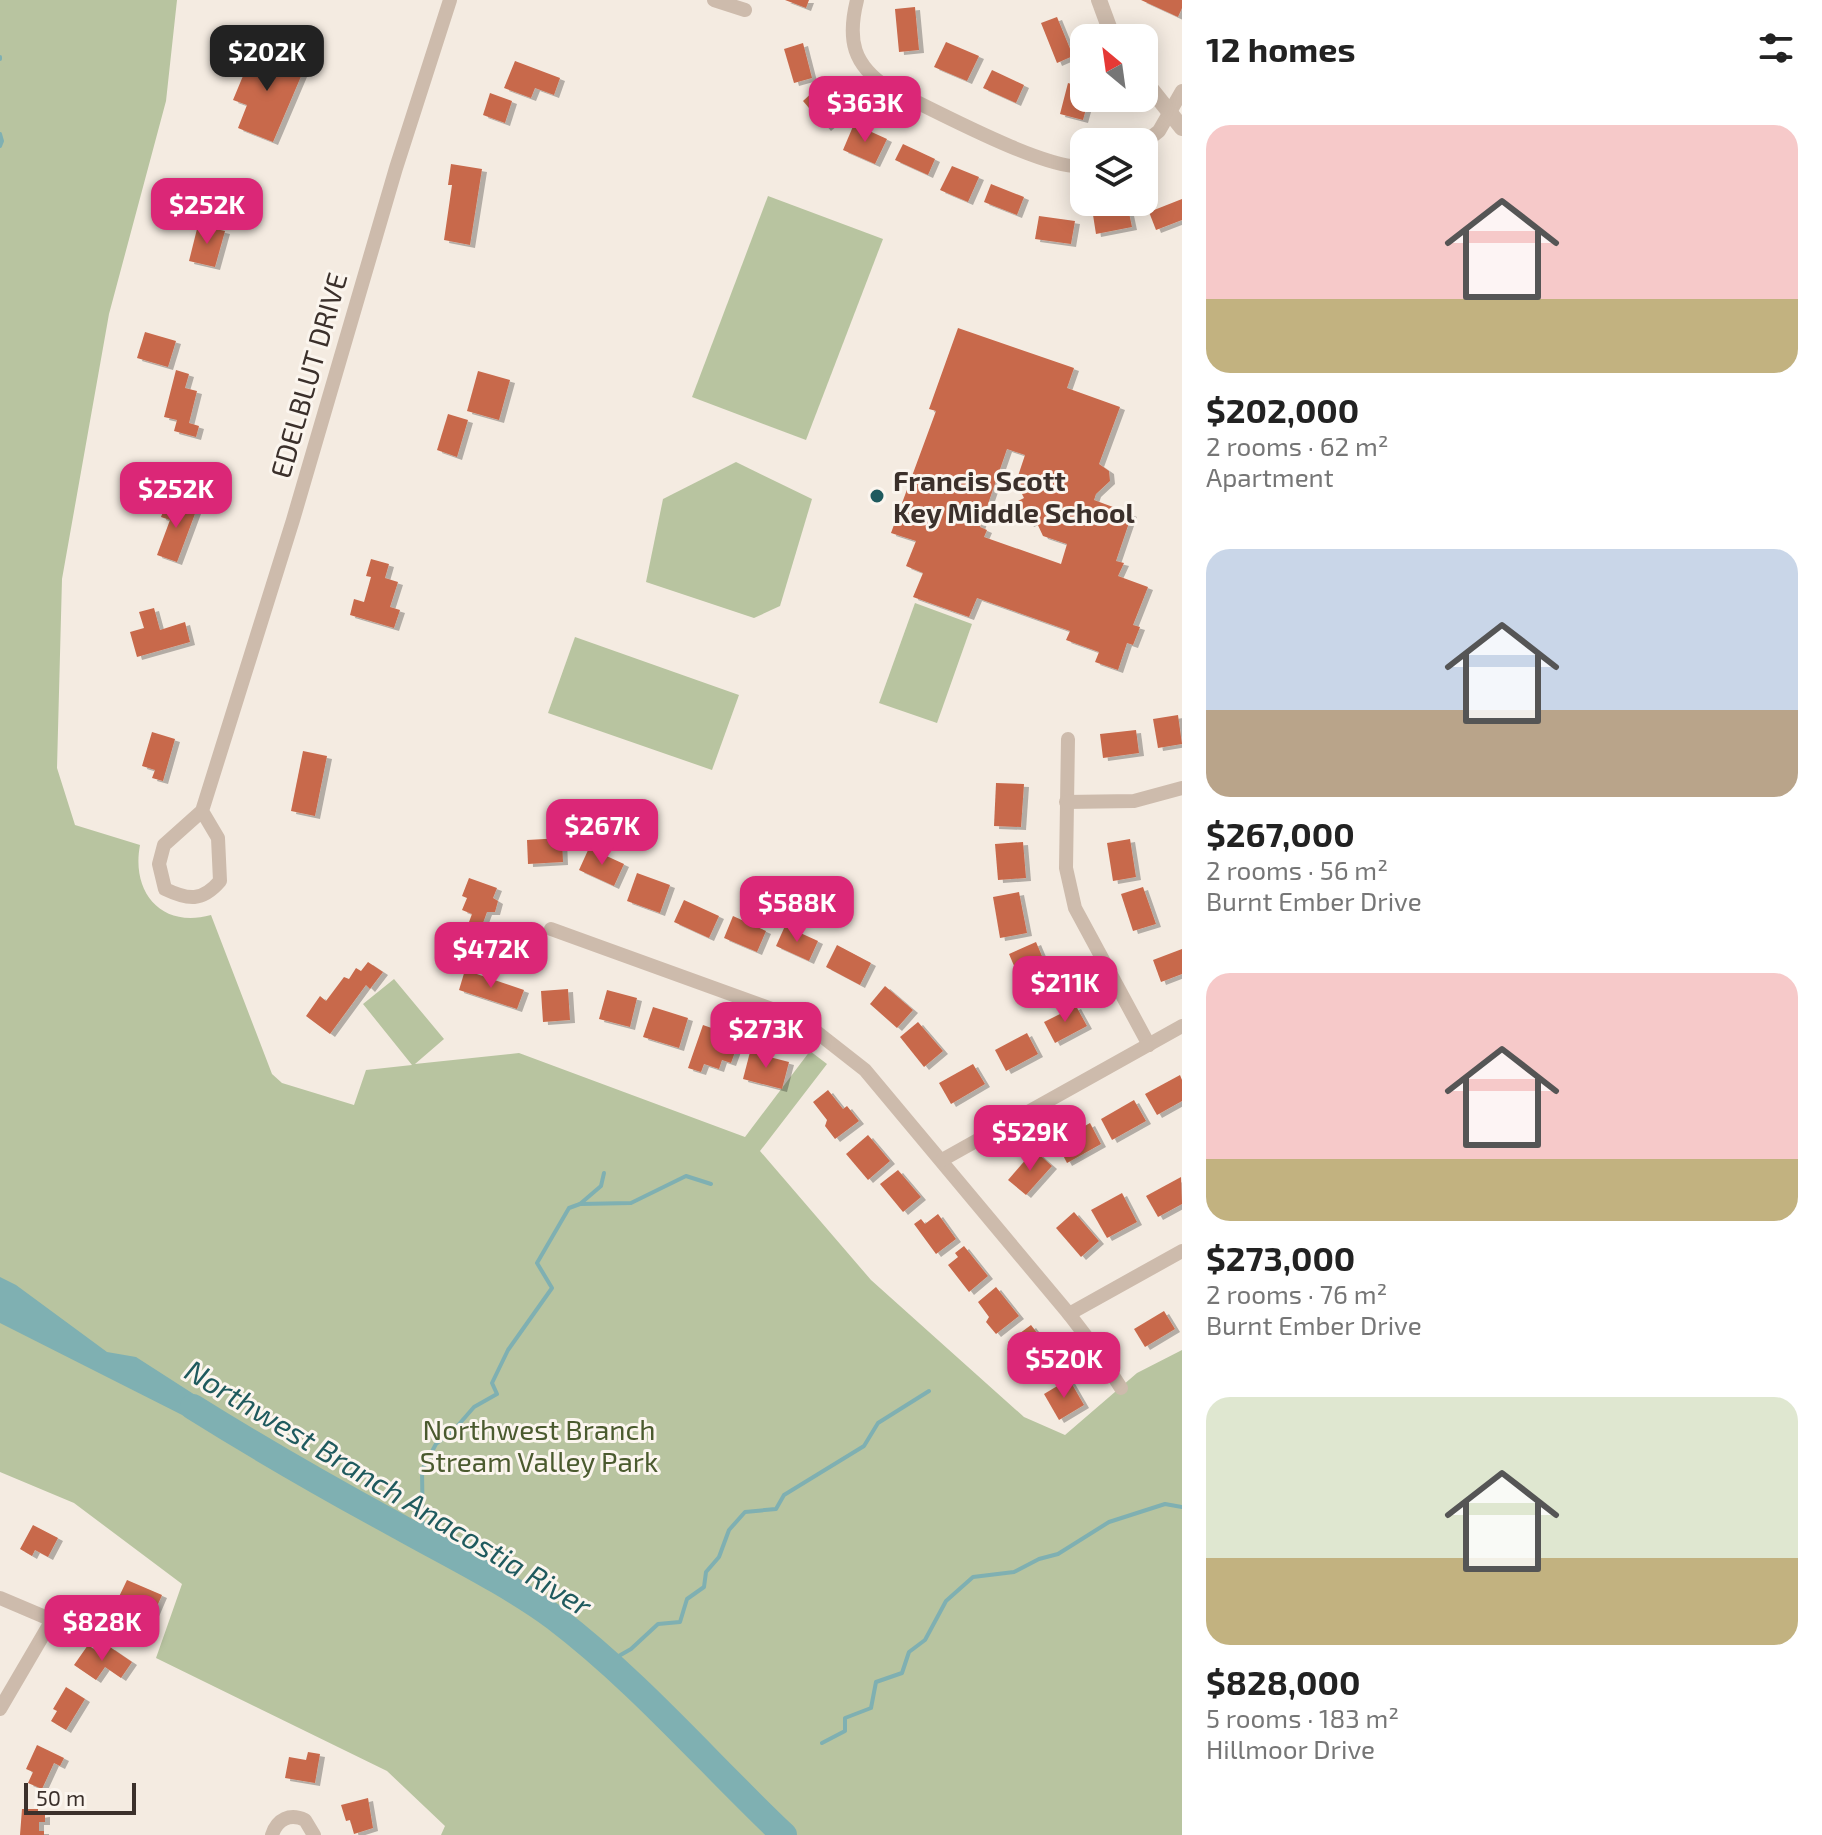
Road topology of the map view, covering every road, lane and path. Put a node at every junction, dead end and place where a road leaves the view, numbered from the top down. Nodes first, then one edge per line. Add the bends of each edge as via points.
1 (450, 0) edge
2 (714, 0) edge
3 (857, 0) edge
4 (1099, 0) edge
5 (745, 10) dead end
6 (1108, 24) edge
7 (1182, 91) edge
8 (1158, 98) edge
9 (1169, 112) junction
10 (1182, 128) edge
11 (1158, 132) edge
12 (1070, 167) edge
13 (1068, 739) dead end
14 (1182, 788) edge
15 (1066, 802) junction
16 (202, 811) junction
17 (551, 929) dead end
18 (1182, 1026) edge
19 (1149, 1045) junction
20 (942, 1160) junction
21 (1182, 1251) edge
22 (1069, 1314) junction
23 (1121, 1388) dead end
24 (0, 1598) edge
25 (0, 1709) edge
26 (272, 1835) edge
27 (314, 1835) edge

1 - 16 street, EDELBLUT DRIVE
2 - 5 street
3 - 12 street via 852,41 869,75 1025,153
4 - 6 street
7 - 9 street
8 - 9 street
9 - 10 street
9 - 11 street
13 - 15 street
14 - 15 street via 1134,801
15 - 19 street via 1066,868 1075,908
16 - 16 street via 164,845 159,864 165,889 184,898 210,892 220,881 218,838
17 - 20 street via 772,1009 814,1030 865,1070
18 - 19 street
19 - 20 street
20 - 22 street
21 - 22 street
22 - 23 street
24 - 25 street via 52,1620
26 - 27 street via 278,1822 291,1816 310,1824

